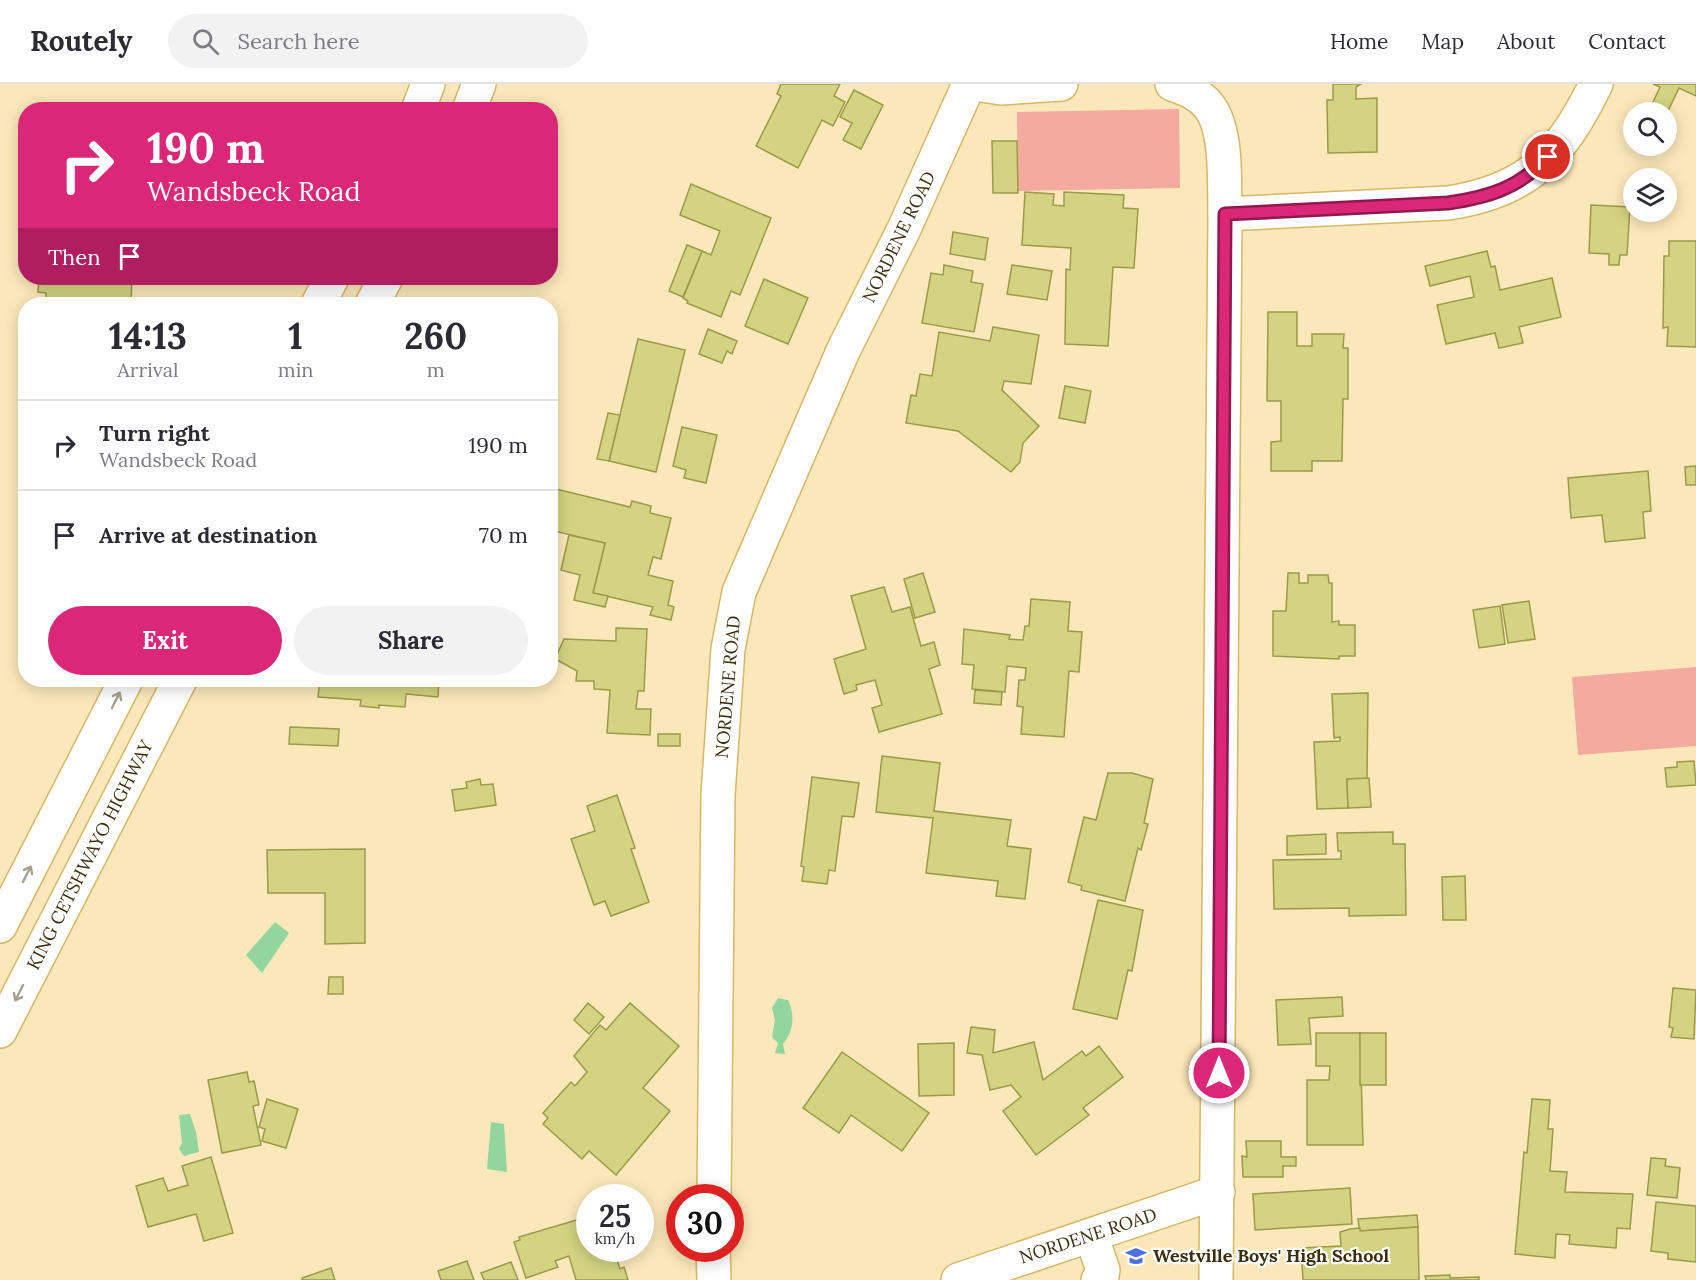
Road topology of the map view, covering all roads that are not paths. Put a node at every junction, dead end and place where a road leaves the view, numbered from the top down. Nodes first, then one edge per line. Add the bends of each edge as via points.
1 (428, 84) edge
2 (479, 84) edge
3 (969, 84) edge
4 (975, 84) edge
5 (1061, 84) edge
6 (1173, 84) edge
7 (1596, 84) edge
8 (421, 102) edge
9 (472, 102) edge
10 (1225, 214) junction
11 (122, 687) edge
12 (176, 687) edge
13 (0, 926) edge
14 (0, 1031) edge
15 (714, 1184) edge
16 (1218, 1192) junction
17 (1091, 1235) junction
18 (713, 1262) edge
19 (714, 1280) edge
20 (958, 1280) edge
21 (1098, 1280) edge
22 (1216, 1280) edge

1 - 8 main road
2 - 9 main road
3 - 15 main road, NORDENE ROAD via 904,229 843,351 736,602 728,649 718,795
4 - 5 main road via 1001,88
6 - 10 main road via 1210,106 1222,149
7 - 10 main road via 1568,131 1530,176 1504,190 1448,203
10 - 16 main road
13 -> 11 main road
12 -> 14 main road, KING CETSHWAYO HIGHWAY
16 - 17 main road, NORDENE ROAD
16 - 22 main road
17 - 20 main road, NORDENE ROAD
17 - 21 main road via 1103,1270
18 - 19 main road

